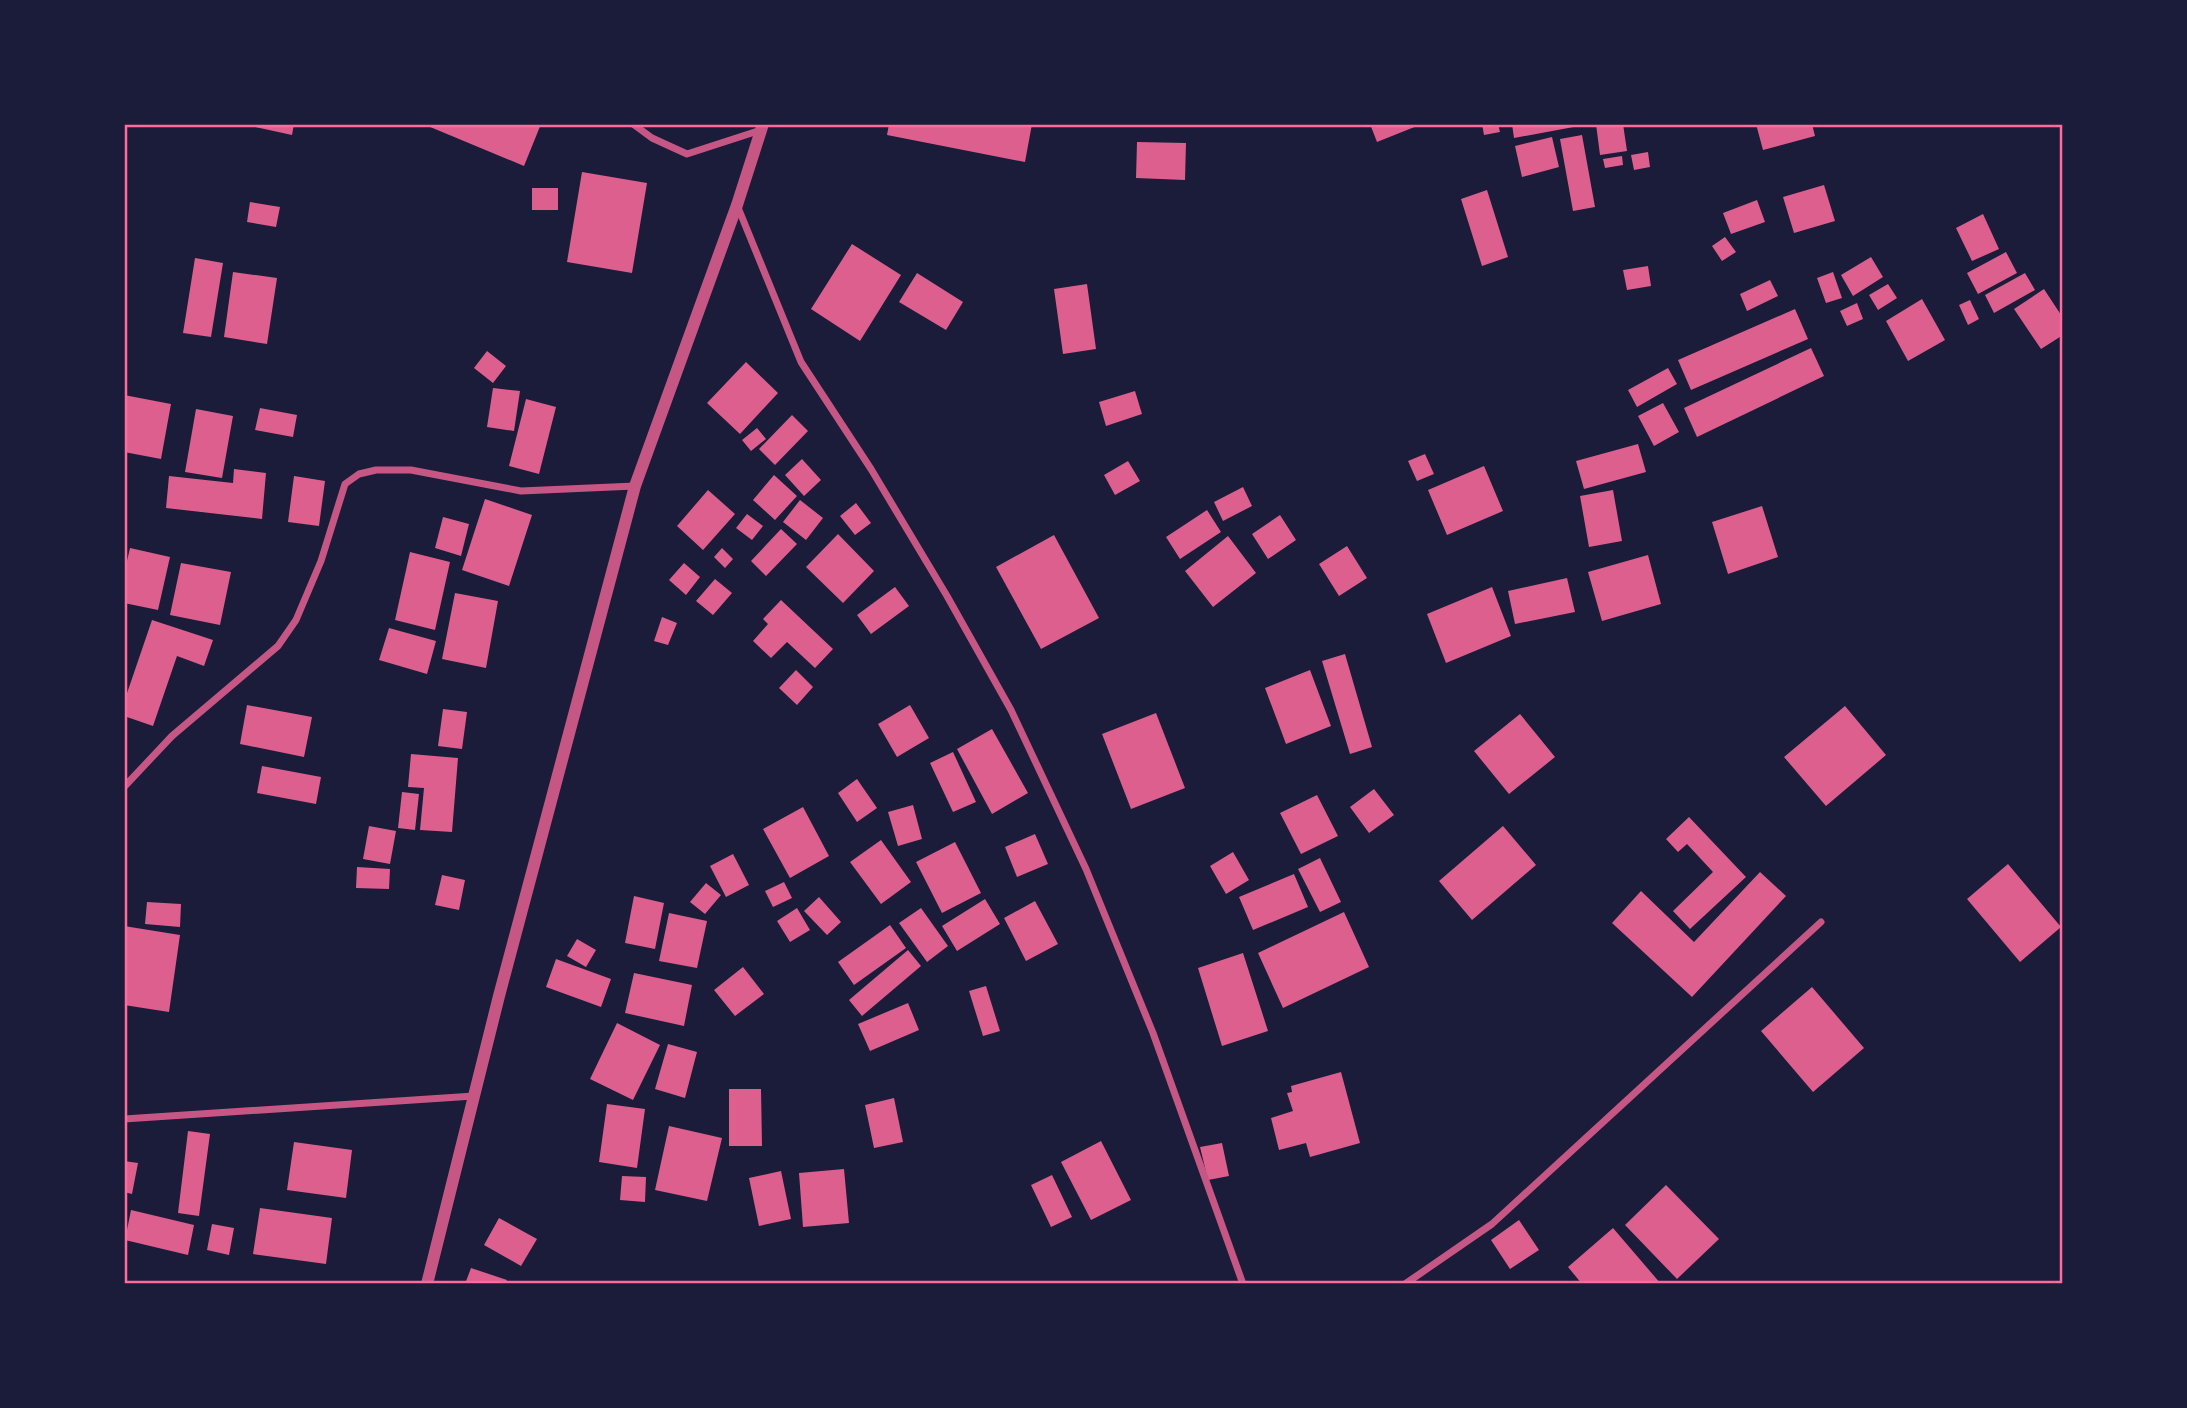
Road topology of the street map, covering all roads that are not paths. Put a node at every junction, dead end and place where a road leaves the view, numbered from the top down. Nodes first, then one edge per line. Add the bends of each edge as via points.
1 (633, 124) edge
2 (762, 127) edge
3 (737, 205) junction
4 (635, 485) junction
5 (124, 787) edge
6 (1821, 922) dead end
7 (474, 1096) junction
8 (124, 1119) edge
9 (427, 1284) edge
10 (1243, 1284) edge
11 (1405, 1284) edge

1 - 2 street via 687,154
2 - 3 street
3 - 4 street
3 - 10 street via 801,362 872,469 966,630 1010,709 1086,869 1153,1033
4 - 5 street via 522,492 411,470 359,474 345,484 321,561 296,620 278,646 172,736
4 - 7 street
6 - 11 street via 1492,1224
7 - 8 street
7 - 9 street

